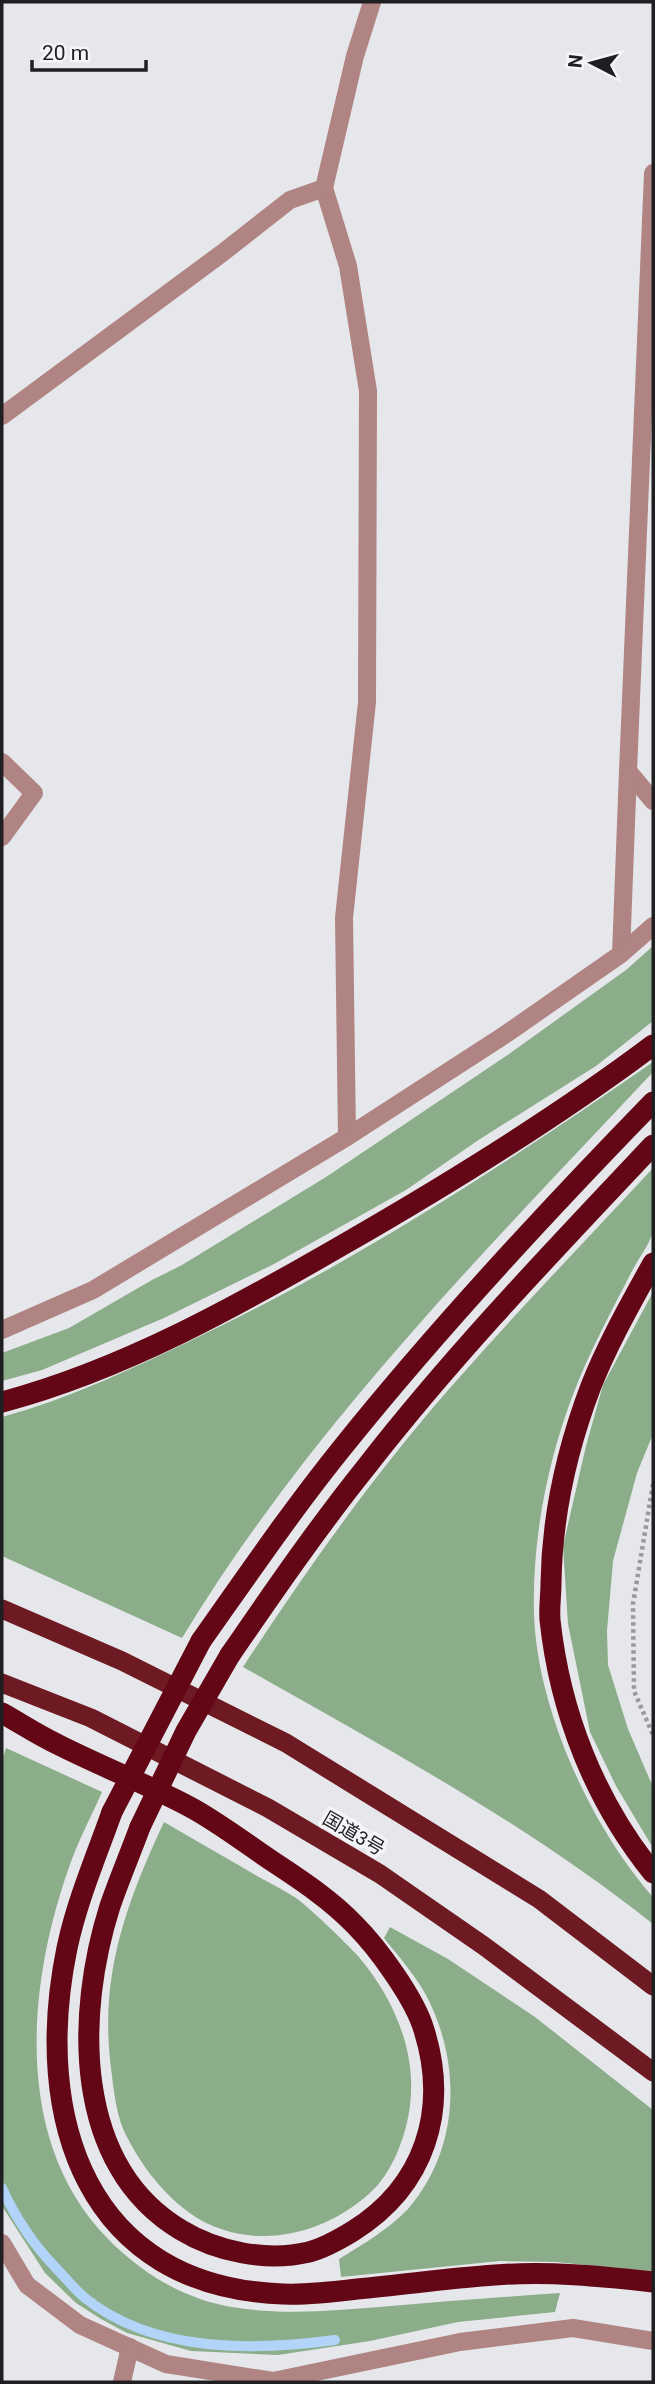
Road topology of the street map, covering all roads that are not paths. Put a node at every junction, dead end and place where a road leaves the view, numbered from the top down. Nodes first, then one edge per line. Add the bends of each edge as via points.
1 (372, 2) edge
2 (653, 173) edge
3 (324, 188) junction
4 (2, 416) edge
5 (2, 762) edge
6 (628, 771) junction
7 (653, 801) edge
8 (2, 837) edge
9 (653, 926) edge
10 (621, 954) junction
11 (653, 1045) edge
12 (653, 1102) edge
13 (347, 1137) junction
14 (653, 1145) edge
15 (653, 1262) edge
16 (2, 1330) edge
17 (2, 1402) edge
18 (2, 1609) edge
19 (2, 1683) edge
20 (2, 1713) edge
21 (653, 1873) edge
22 (653, 1986) edge
23 (653, 2072) edge
24 (2, 2242) edge
25 (653, 2282) edge
26 (653, 2341) edge
27 (130, 2347) junction
28 (122, 2382) edge

1 - 3 street
2 - 6 street
3 - 4 street via 290,200
3 - 13 street via 348,266 368,391 367,702 344,918
5 - 8 street via 34,793
6 - 7 street
6 - 10 street
9 - 10 street
10 - 13 street
11 - 17 highway via 460,1177 253,1296 122,1359
12 - 25 highway, bridge via 471,1296 341,1449 201,1641 112,1812 81,1897 67,1948 56,2048 66,2128 94,2194 120,2227 151,2255 185,2275 217,2286 285,2295 496,2275 576,2274
13 - 16 street via 93,1290
14 - 20 highway, bridge via 497,1311 367,1465 282,1578 186,1731 140,1827 110,1908 88,2018 88,2052 103,2132 116,2165 136,2193 167,2222 197,2240 235,2252 275,2256 310,2251 367,2222 395,2198 419,2162 429,2130 432,2062 423,2025 403,1989 355,1925 312,1888 191,1808 53,1742
15 - 21 highway via 620,1323 572,1441 557,1506 550,1619 575,1736 624,1834
18 - 22 highway via 122,1661 286,1743 539,1899
19 - 23 highway, 国道3号 via 103,1724 268,1808 380,1874
24 - 27 street via 27,2285 80,2325
26 - 27 street via 573,2328 460,2342 273,2381 166,2364
27 - 28 street

